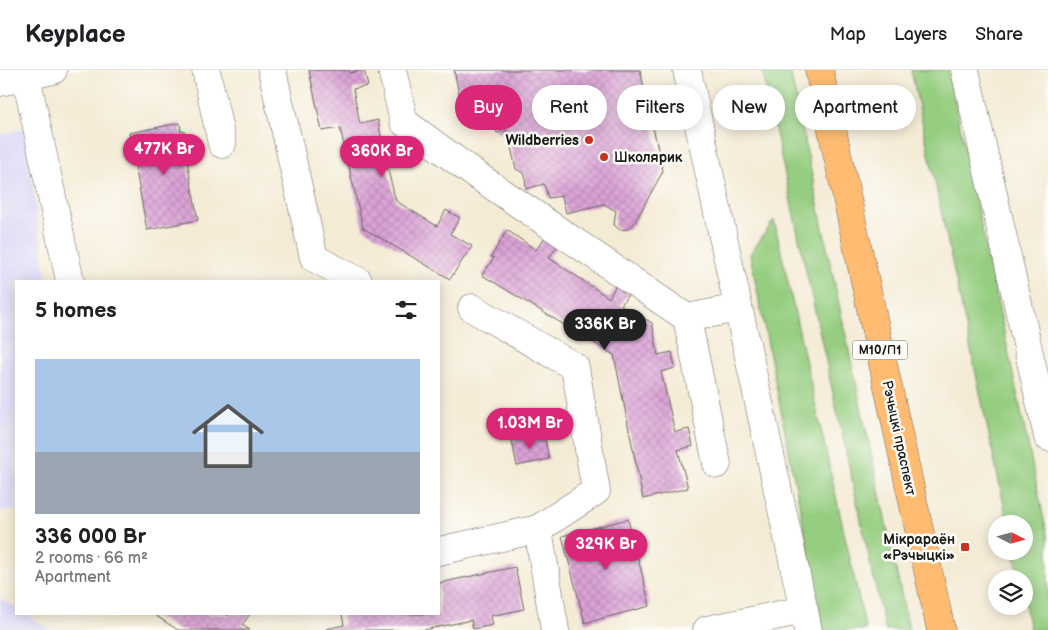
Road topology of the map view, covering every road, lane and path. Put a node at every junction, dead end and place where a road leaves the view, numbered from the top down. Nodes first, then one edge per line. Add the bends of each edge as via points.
1 (53, 70) edge
2 (206, 70) edge
3 (272, 70) edge
4 (392, 70) edge
5 (687, 70) edge
6 (819, 70) edge
7 (966, 70) edge
8 (26, 76) junction
9 (0, 82) edge
10 (222, 144) dead end
11 (70, 280) edge
12 (356, 280) edge
13 (472, 308) dead end
14 (738, 308) junction
15 (687, 318) junction
16 (1048, 437) edge
17 (718, 464) dead end
18 (538, 529) junction
19 (440, 551) edge
20 (806, 620) edge
21 (556, 630) edge
22 (707, 630) edge
23 (940, 630) edge

1 - 8 lane
2 - 10 lane
3 - 12 lane via 314,258
4 - 15 lane via 404,122
5 - 14 lane
6 - 23 main road, Рэчыцкі праспект / М10/П1
7 - 16 lane
8 - 9 lane
8 - 11 lane
13 - 18 lane via 575,367 596,491
14 - 15 lane
14 - 20 lane
15 - 17 lane
18 - 19 lane
18 - 21 lane
20 - 22 lane

